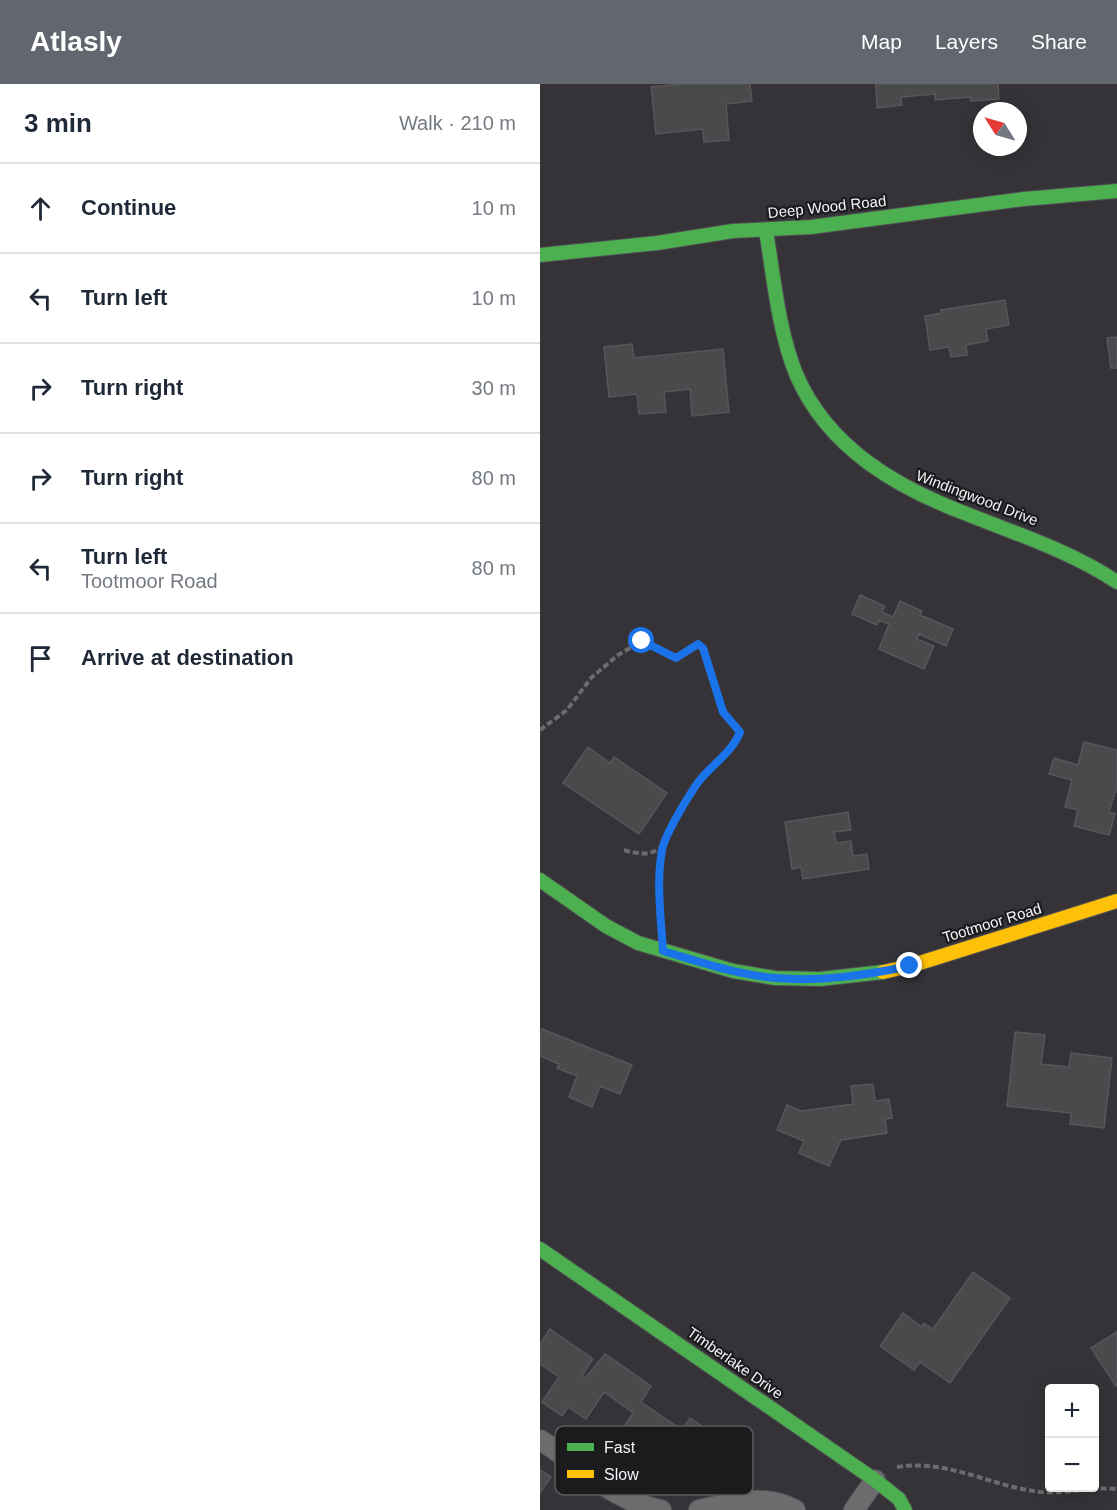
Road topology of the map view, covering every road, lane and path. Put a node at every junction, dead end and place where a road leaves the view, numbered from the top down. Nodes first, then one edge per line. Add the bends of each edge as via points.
1 (1117, 191) edge
2 (766, 231) junction
3 (540, 255) edge
4 (1117, 582) edge
5 (540, 730) edge
6 (662, 848) junction
7 (624, 850) dead end
8 (540, 880) edge
9 (1117, 901) edge
10 (663, 951) junction
11 (540, 1249) edge
12 (540, 1440) edge
13 (555, 1453) edge
14 (875, 1480) junction
15 (1117, 1489) edge
16 (609, 1502) edge
17 (661, 1510) edge
18 (699, 1510) edge
19 (795, 1510) edge
20 (854, 1510) edge
21 (904, 1510) edge

1 - 2 street, Deep Wood Road
2 - 3 street, Deep Wood Road via 733,231
2 - 4 street, Windingwood Drive via 781,318 796,375 814,408 849,449 906,489 1041,540 1082,559
5 - 6 path via 567,710 591,678 642,641 676,658 698,644 703,648 723,712 740,732 687,798
6 - 7 path via 650,854
6 - 10 path
8 - 10 street, Tootmoor Road via 606,926
9 - 10 street, Tootmoor Road via 910,966 840,977 775,978 733,971
11 - 14 street, Timberlake Drive
12 - 13 street
14 - 15 path via 881,1470 916,1464 1036,1492
14 - 20 street
14 - 21 street, Timberlake Drive via 898,1499
16 - 17 street
18 - 19 street via 751,1500 772,1501

